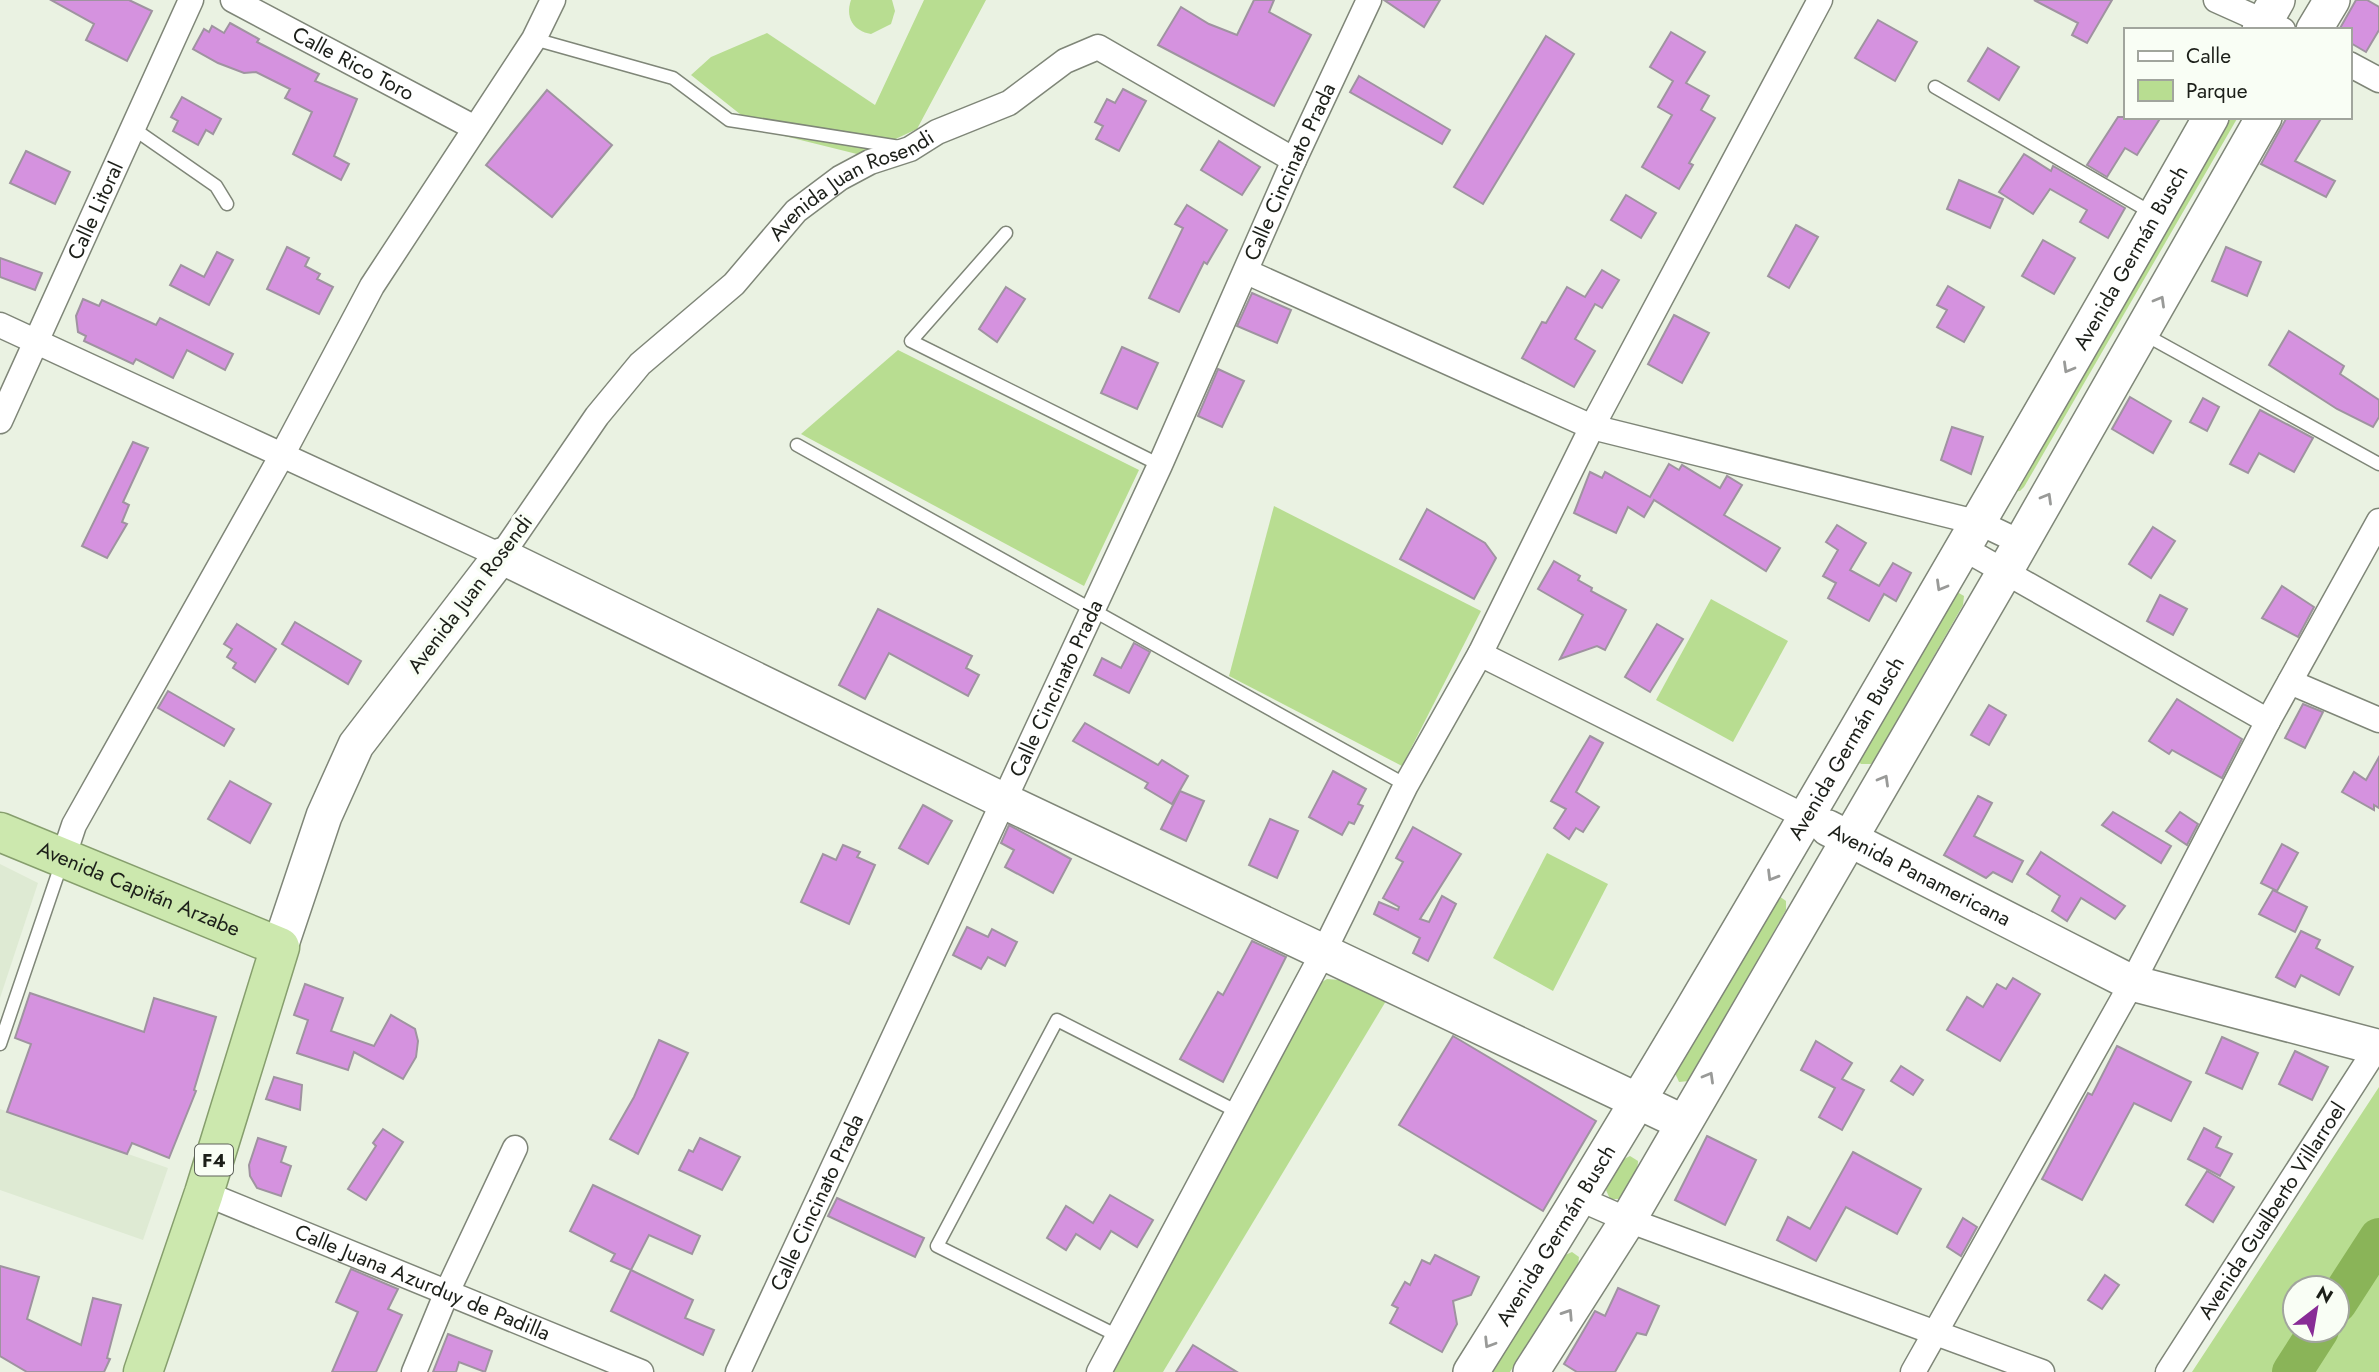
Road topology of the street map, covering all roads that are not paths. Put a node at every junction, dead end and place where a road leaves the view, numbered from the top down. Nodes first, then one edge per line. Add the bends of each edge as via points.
1 (191, 0) edge
2 (233, 0) edge
3 (553, 0) edge
4 (1369, 0) edge
5 (1820, 0) edge
6 (2216, 0) edge
7 (2332, 0) edge
8 (2271, 20) edge
9 (2315, 28) edge
10 (534, 39) junction
11 (2351, 65) edge
12 (2379, 80) edge
13 (1935, 87) dead end
14 (2210, 119) edge
15 (2263, 119) edge
16 (475, 128) junction
17 (134, 129) junction
18 (909, 149) junction
19 (1294, 160) junction
20 (227, 204) dead end
21 (2155, 215) junction
22 (1006, 233) dead end
23 (1247, 272) junction
24 (0, 325) edge
25 (2142, 333) junction
26 (37, 343) junction
27 (0, 421) edge
28 (1592, 427) junction
29 (797, 445) dead end
30 (281, 457) junction
31 (2379, 464) edge
32 (1160, 465) junction
33 (2379, 521) edge
34 (1971, 535) junction
35 (2022, 543) junction
36 (501, 556) junction
37 (2004, 573) junction
38 (1094, 608) junction
39 (1480, 654) junction
40 (2290, 682) junction
41 (2379, 720) edge
42 (2268, 721) junction
43 (1406, 785) junction
44 (1002, 800) junction
45 (1807, 817) junction
46 (0, 832) edge
47 (1849, 838) junction
48 (63, 858) junction
49 (279, 947) junction
50 (1324, 951) junction
51 (2132, 983) junction
52 (0, 1044) edge
53 (2378, 1047) edge
54 (1639, 1100) junction
55 (1238, 1112) junction
56 (1682, 1122) junction
57 (515, 1148) dead end
58 (204, 1193) junction
59 (1580, 1199) junction
60 (1628, 1220) junction
61 (447, 1292) junction
62 (1936, 1332) junction
63 (1118, 1336) junction
64 (143, 1372) edge
65 (414, 1372) edge
66 (641, 1372) edge
67 (738, 1372) edge
68 (1099, 1372) edge
69 (1471, 1372) edge
70 (1531, 1372) edge
71 (1913, 1372) edge
72 (2042, 1372) edge
73 (2168, 1372) edge

1 - 17 street, Calle Litoral
2 - 16 street, Calle Rico Toro
3 - 10 street
4 - 19 street, Calle Cincinato Prada
5 - 28 street
6 - 8 street
7 - 9 main road
10 - 16 street
10 - 18 lane via 673,78 729,120
11 - 12 street
13 - 21 lane
14 - 21 main road, Avenida Germán Busch
25 -> 15 main road
16 - 30 street via 372,286
17 - 20 lane via 216,186
17 - 26 street, Calle Litoral
18 - 19 street, Avenida Juan Rosendi via 937,132 1009,103 1065,61 1098,47
18 - 36 street, Avenida Juan Rosendi via 870,162 796,211 734,284 640,364 597,416
19 - 23 street, Calle Cincinato Prada
21 -> 34 main road, Avenida Germán Busch
22 - 32 lane via 911,341
23 - 28 street
23 - 32 street, Calle Cincinato Prada
24 - 26 street
25 - 31 lane
35 -> 25 main road
26 - 27 street, Calle Litoral
26 - 30 street
28 - 34 street
28 - 39 street
29 - 38 lane
30 - 36 street
30 - 48 street via 74,825
32 - 38 street, Calle Cincinato Prada
33 - 40 street
34 - 35 street
34 - 37 street
34 -> 45 main road, Avenida Germán Busch
35 - 37 main road
36 - 44 main road
36 - 49 main road, Avenida Juan Rosendi via 356,745 324,816
37 - 42 street
47 -> 37 main road
38 - 43 lane
38 - 44 street, Calle Cincinato Prada
39 - 43 street
39 - 45 street, Avenida Panamericana
40 - 41 street
40 - 42 street
42 - 51 street
43 - 50 street
44 - 50 main road
44 - 67 street, Calle Cincinato Prada
45 - 47 main road, Avenida Panamericana
45 -> 54 main road, Avenida Germán Busch
46 - 48 highway, Avenida Capitán Arzabe
47 - 51 main road, Avenida Panamericana
56 -> 47 main road
48 - 49 highway, Avenida Capitán Arzabe
48 - 52 lane
49 - 58 highway, Avenida Juan Rosendi / F4
50 - 54 main road
50 - 55 street
51 - 53 main road, Avenida Panamericana
51 - 62 street
53 - 73 street, Avenida Gualberto Villarroel
54 - 56 main road
54 - 59 main road, Avenida Germán Busch
55 - 63 street
55 - 63 lane via 1056,1020 937,1246
56 - 60 main road
57 - 61 street
58 - 61 street, Calle Juana Azurduy de Padilla
58 - 64 highway, Avenida Juan Rosendi / F4
59 - 60 street
59 -> 69 main road, Avenida Germán Busch
60 - 62 street
70 -> 60 main road
61 - 65 street
61 - 66 street, Calle Juana Azurduy de Padilla
62 - 71 street
62 - 72 street
63 - 68 street

